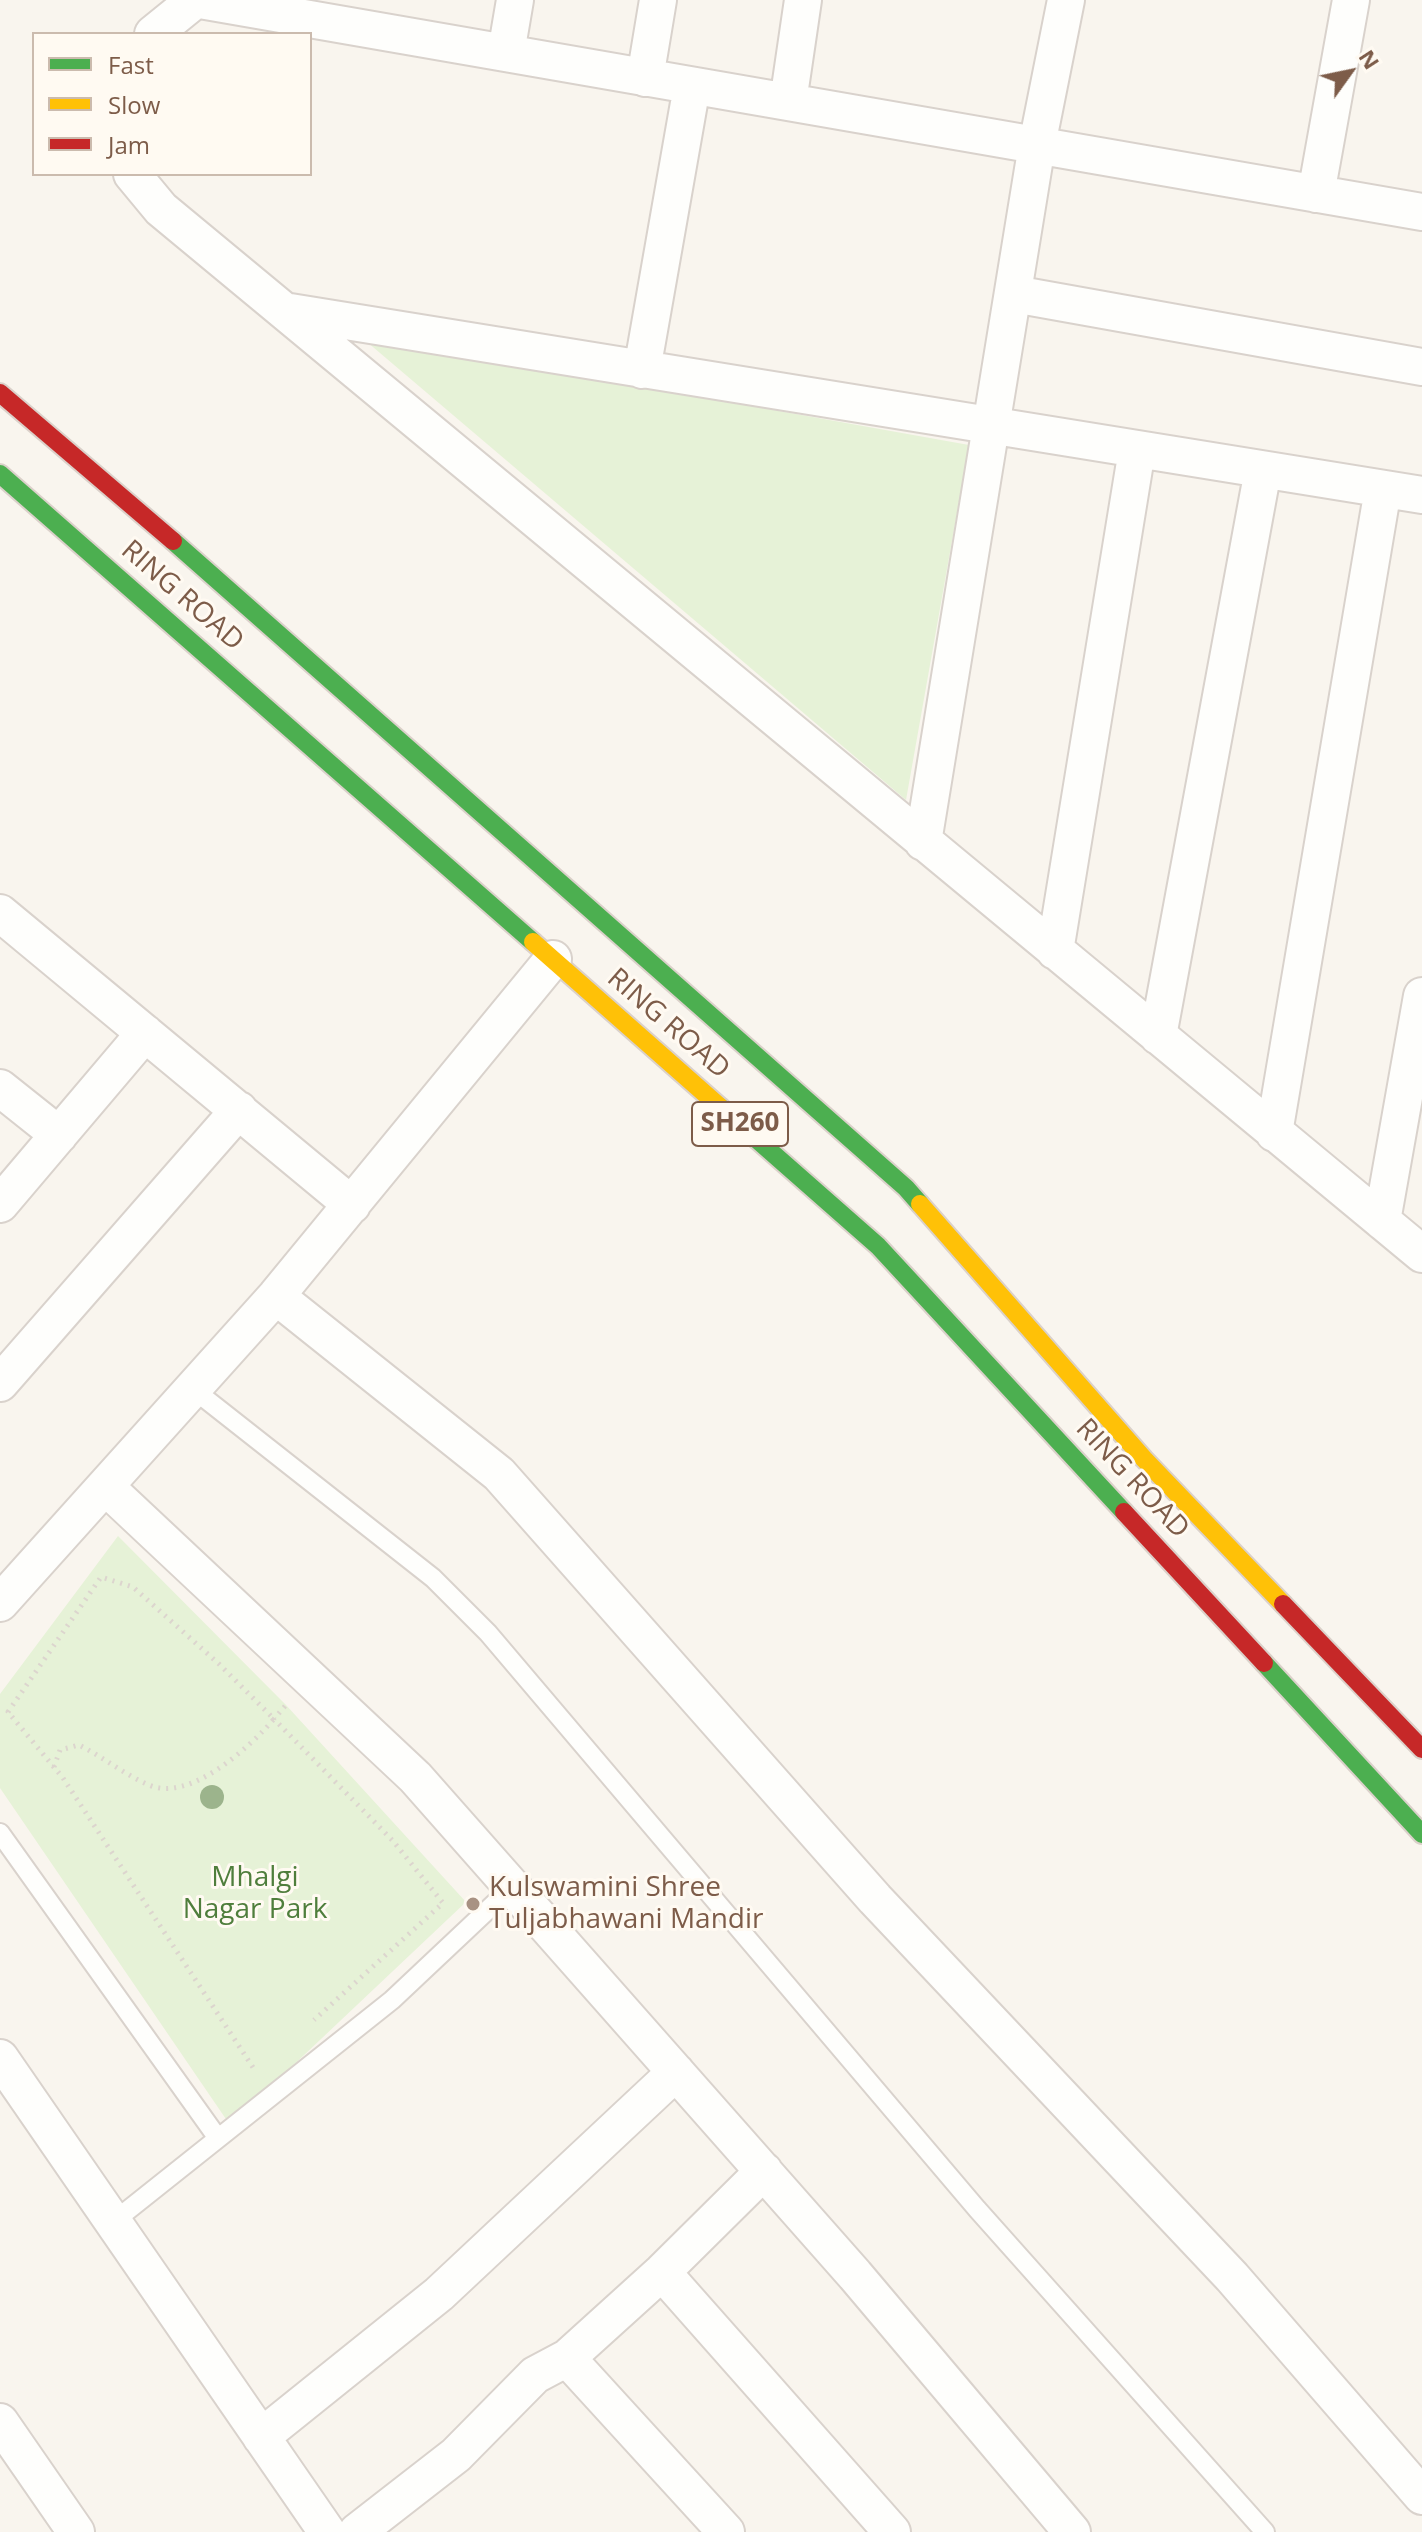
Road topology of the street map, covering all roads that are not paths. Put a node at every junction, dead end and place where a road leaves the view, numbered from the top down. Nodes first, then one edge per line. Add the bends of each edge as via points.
1 (197, 0) edge
2 (515, 0) edge
3 (658, 0) edge
4 (803, 0) edge
5 (1066, 0) edge
6 (1351, 0) edge
7 (257, 5) edge
8 (377, 16) edge
9 (156, 32) edge
10 (506, 53) junction
11 (645, 78) junction
12 (692, 86) junction
13 (788, 102) junction
14 (1037, 145) junction
15 (134, 176) edge
16 (1316, 194) junction
17 (1422, 212) edge
18 (1014, 294) junction
19 (283, 310) junction
20 (1422, 367) edge
21 (642, 370) junction
22 (0, 393) edge
23 (991, 426) junction
24 (1137, 450) junction
25 (1263, 470) junction
26 (0, 474) edge
27 (1383, 489) junction
28 (1422, 495) edge
29 (923, 842) junction
30 (0, 913) edge
31 (1055, 951) junction
32 (553, 959) junction
33 (1422, 996) edge
34 (145, 1033) junction
35 (1158, 1036) junction
36 (0, 1088) edge
37 (239, 1110) junction
38 (1274, 1133) junction
39 (59, 1135) junction
40 (0, 1204) edge
41 (352, 1205) junction
42 (1382, 1221) junction
43 (1422, 1254) edge
44 (276, 1296) junction
45 (0, 1383) edge
46 (193, 1389) junction
47 (106, 1487) junction
48 (0, 1603) edge
49 (1422, 1749) edge
50 (0, 1833) edge
51 (1422, 1834) edge
52 (512, 1887) junction
53 (0, 2058) edge
54 (676, 2072) junction
55 (217, 2137) junction
56 (764, 2171) junction
57 (113, 2222) junction
58 (662, 2272) junction
59 (567, 2358) junction
60 (0, 2422) edge
61 (261, 2437) junction
62 (1422, 2496) edge
63 (76, 2532) edge
64 (327, 2532) edge
65 (357, 2532) edge
66 (726, 2532) edge
67 (892, 2532) edge
68 (1072, 2532) edge
69 (1265, 2532) edge

1 - 7 street
1 - 9 street
2 - 10 street
3 - 11 street
4 - 13 street
5 - 14 street
6 - 16 street
7 - 8 street
8 - 10 street
10 - 11 street
11 - 12 street
12 - 13 street
12 - 21 street
13 - 14 street
14 - 16 street
14 - 18 street
15 - 19 street via 161,209
16 - 17 street
18 - 20 street
18 - 23 street
19 - 21 street
19 - 29 street
21 - 23 street
22 - 49 highway, RING ROAD / SH260 via 906,1188 1144,1459
23 - 24 street
23 - 29 street
24 - 25 street
24 - 31 street
25 - 27 street
25 - 35 street
26 - 32 highway, RING ROAD / SH260
27 - 28 street
27 - 38 street
29 - 31 street
30 - 34 street
31 - 35 street
32 - 41 street
32 - 51 highway, RING ROAD / SH260 via 878,1246
33 - 42 street
34 - 37 street
34 - 39 street
35 - 38 street
36 - 39 street
37 - 41 street
37 - 45 street
38 - 42 street
39 - 40 street
41 - 44 street
42 - 43 street
44 - 46 street
44 - 62 street via 499,1474 875,1899 1232,2277
46 - 47 street
46 - 69 lane via 433,1578 488,1633 977,2209
47 - 48 street
47 - 52 street via 415,1777
50 - 55 lane
52 - 54 street
52 - 55 lane via 392,2000
53 - 57 street
54 - 56 street
54 - 61 street via 439,2294
55 - 57 lane
56 - 58 street
56 - 68 street
57 - 61 street
58 - 59 street
58 - 67 street
59 - 65 street via 535,2375 456,2455
59 - 66 street
60 - 63 street
61 - 64 street

